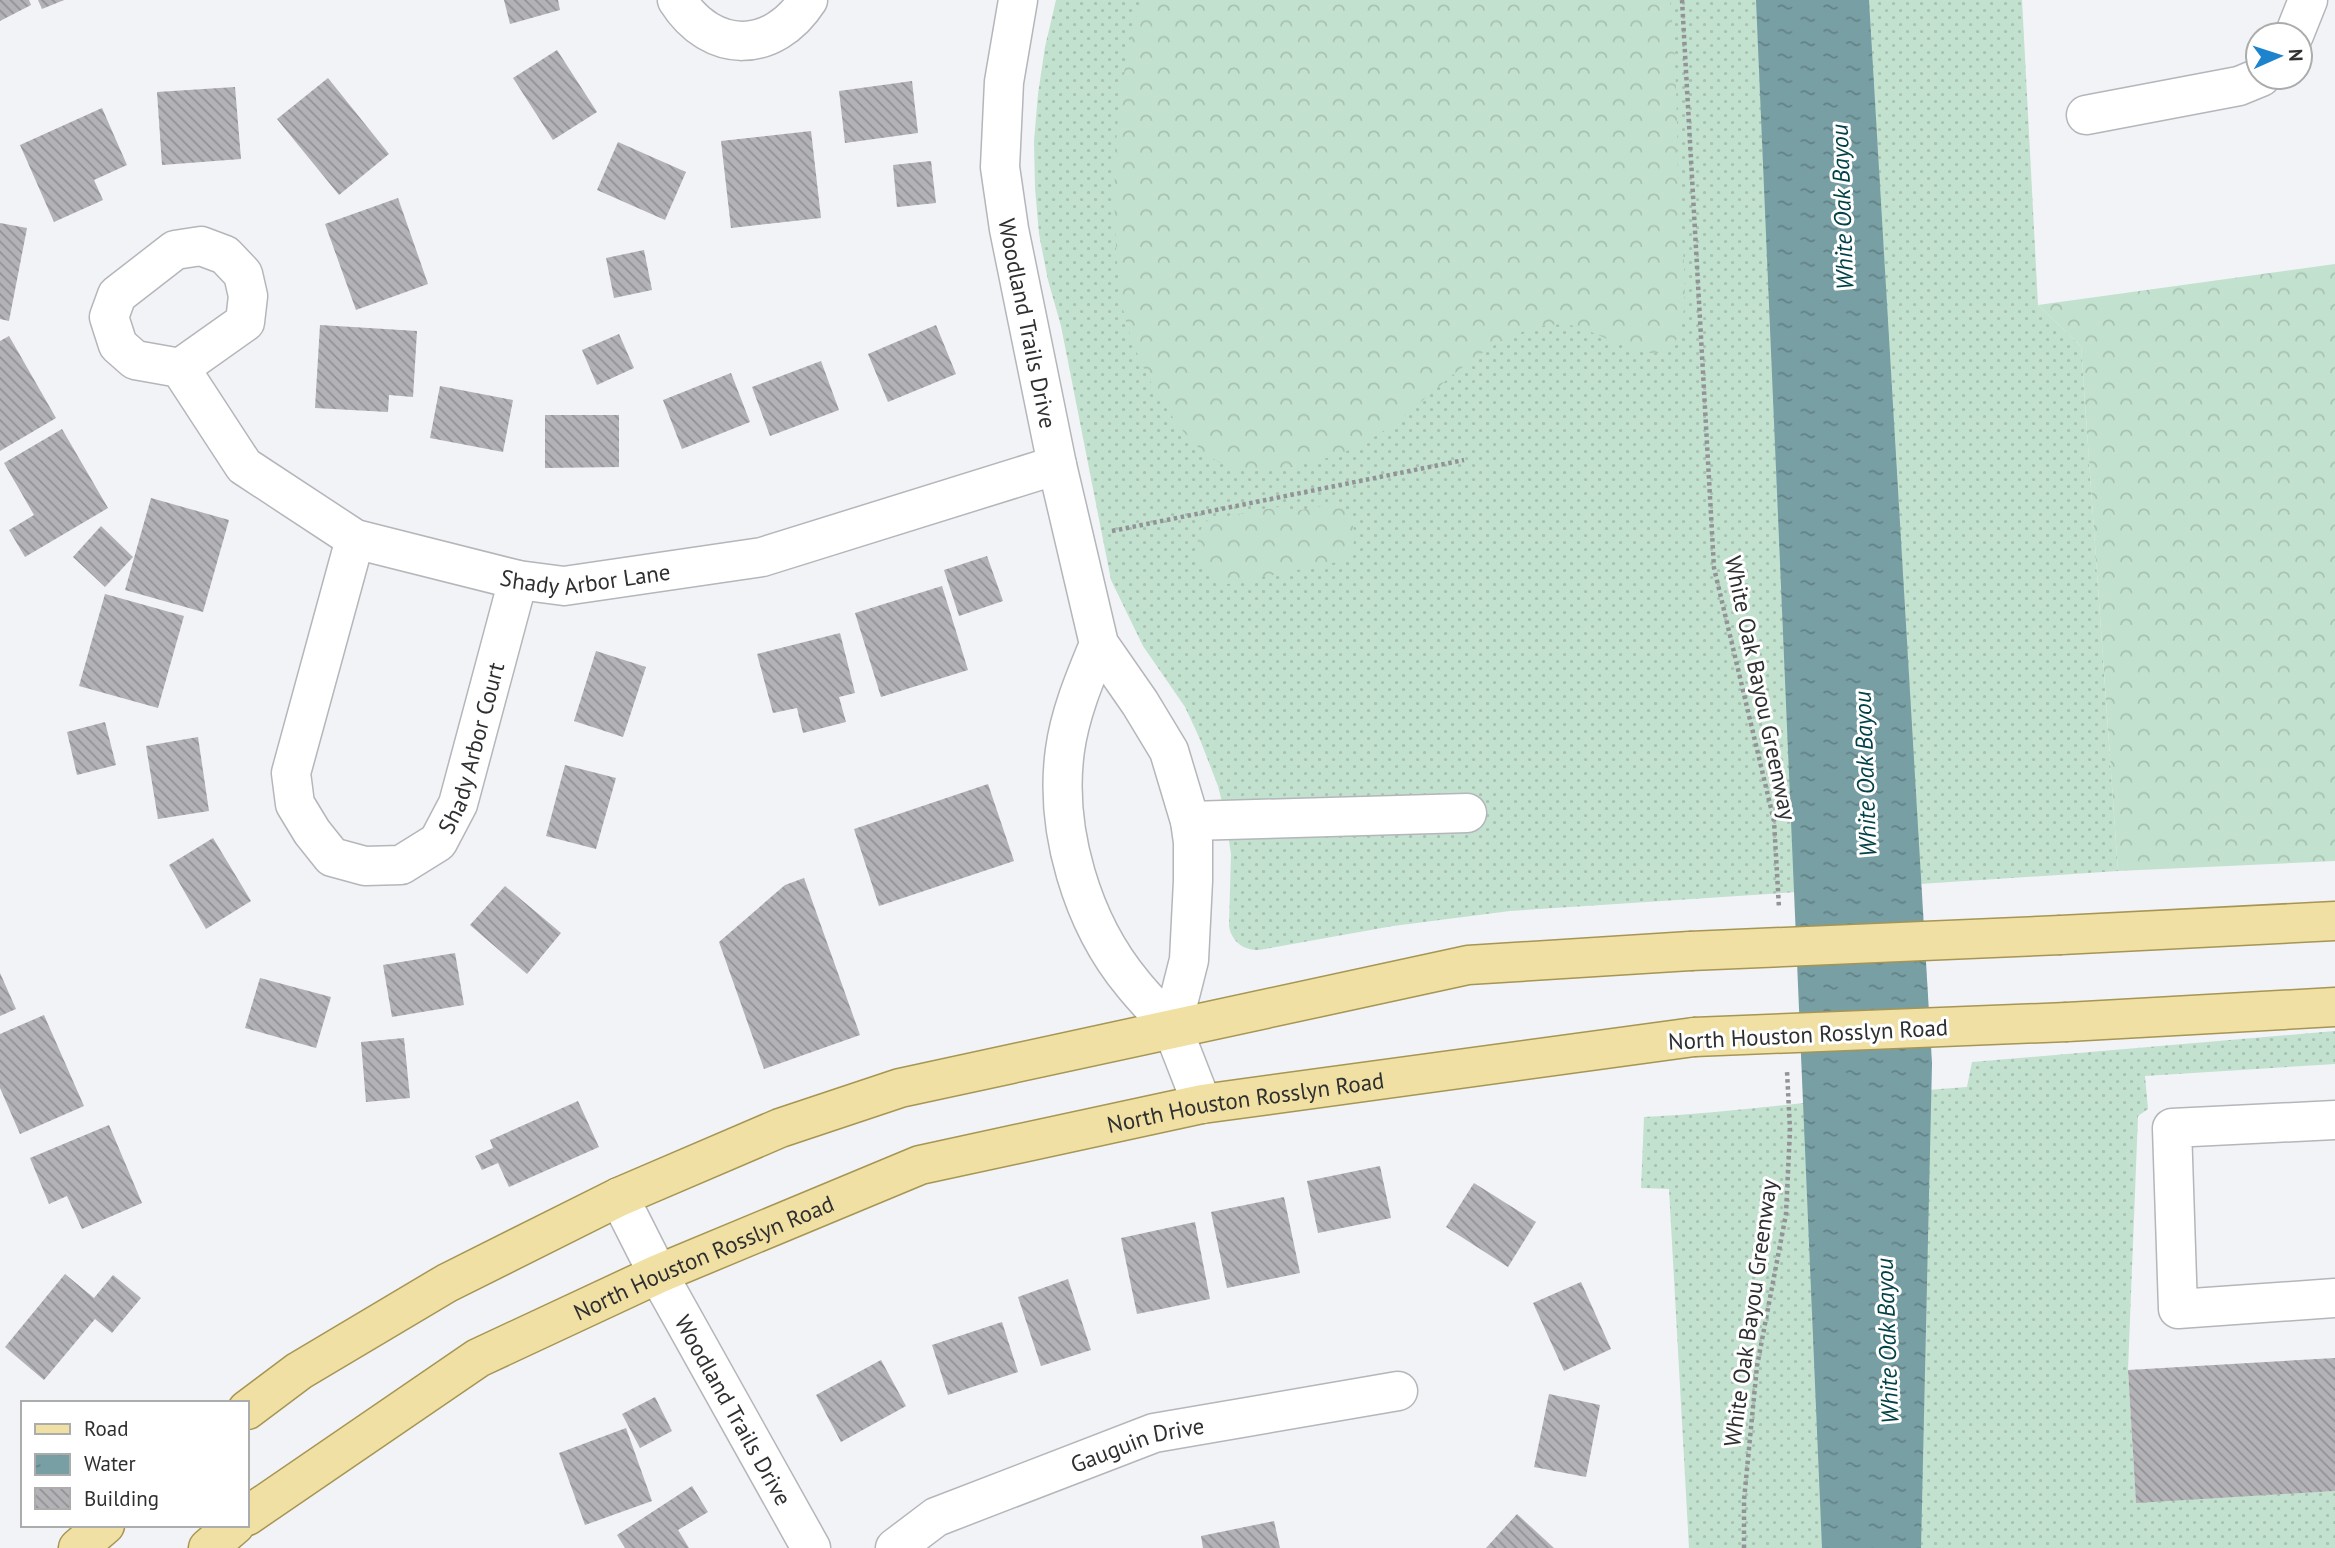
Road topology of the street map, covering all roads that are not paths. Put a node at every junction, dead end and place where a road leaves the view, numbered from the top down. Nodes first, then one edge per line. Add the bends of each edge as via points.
1 (677, 0) edge
2 (808, 0) edge
3 (2308, 0) edge
4 (1012, 1) edge
5 (2300, 21) edge
6 (2244, 84) edge
7 (2086, 115) dead end
8 (180, 368) dead end
9 (1057, 465) junction
10 (355, 539) junction
11 (518, 580) junction
12 (1099, 644) junction
13 (1467, 813) dead end
14 (1190, 821) junction
15 (2335, 921) edge
16 (2335, 1007) edge
17 (1172, 1027) junction
18 (1202, 1104) junction
19 (2335, 1120) edge
20 (619, 1197) junction
21 (659, 1274) junction
22 (2335, 1298) edge
23 (1398, 1391) dead end
24 (248, 1409) edge
25 (248, 1515) edge
26 (103, 1527) edge
27 (233, 1527) edge
28 (78, 1548) edge
29 (208, 1548) edge
30 (811, 1548) edge
31 (895, 1548) edge

1 - 2 street via 687,16 706,31 729,40 754,40 777,32 797,17
3 - 5 street
4 - 9 street, Woodland Trails Drive via 1000,167
6 - 7 street
8 - 10 street, Shady Arbor Lane via 244,466
9 - 11 street, Shady Arbor Lane via 762,556 564,586
9 - 12 street, Woodland Trails Drive
10 - 11 street, Shady Arbor Lane
10 - 11 street, Shady Arbor Court via 291,773 295,804 312,832 332,857 365,866 401,865 438,842 458,804
12 - 14 street, Woodland Trails Drive via 1169,751
12 - 17 street via 1079,693 1065,751 1064,818 1078,886 1103,940 1132,983
13 - 14 street
14 - 17 street, Woodland Trails Drive via 1194,881 1189,960
15 - 17 main road, bridge via 1468,965
16 - 18 main road, North Houston Rosslyn Road, bridge via 1694,1037
17 - 18 street
17 - 20 main road via 900,1088 780,1128
18 - 21 main road, North Houston Rosslyn Road via 920,1165
19 - 22 street via 2172,1128 2178,1309
20 - 21 street, Woodland Trails Drive
20 - 24 main road via 447,1283 299,1371
21 - 25 main road, North Houston Rosslyn Road via 478,1358
21 - 30 street, Woodland Trails Drive
23 - 31 street, Gauguin Drive via 1154,1433 936,1517
26 - 28 main road
27 - 29 main road

